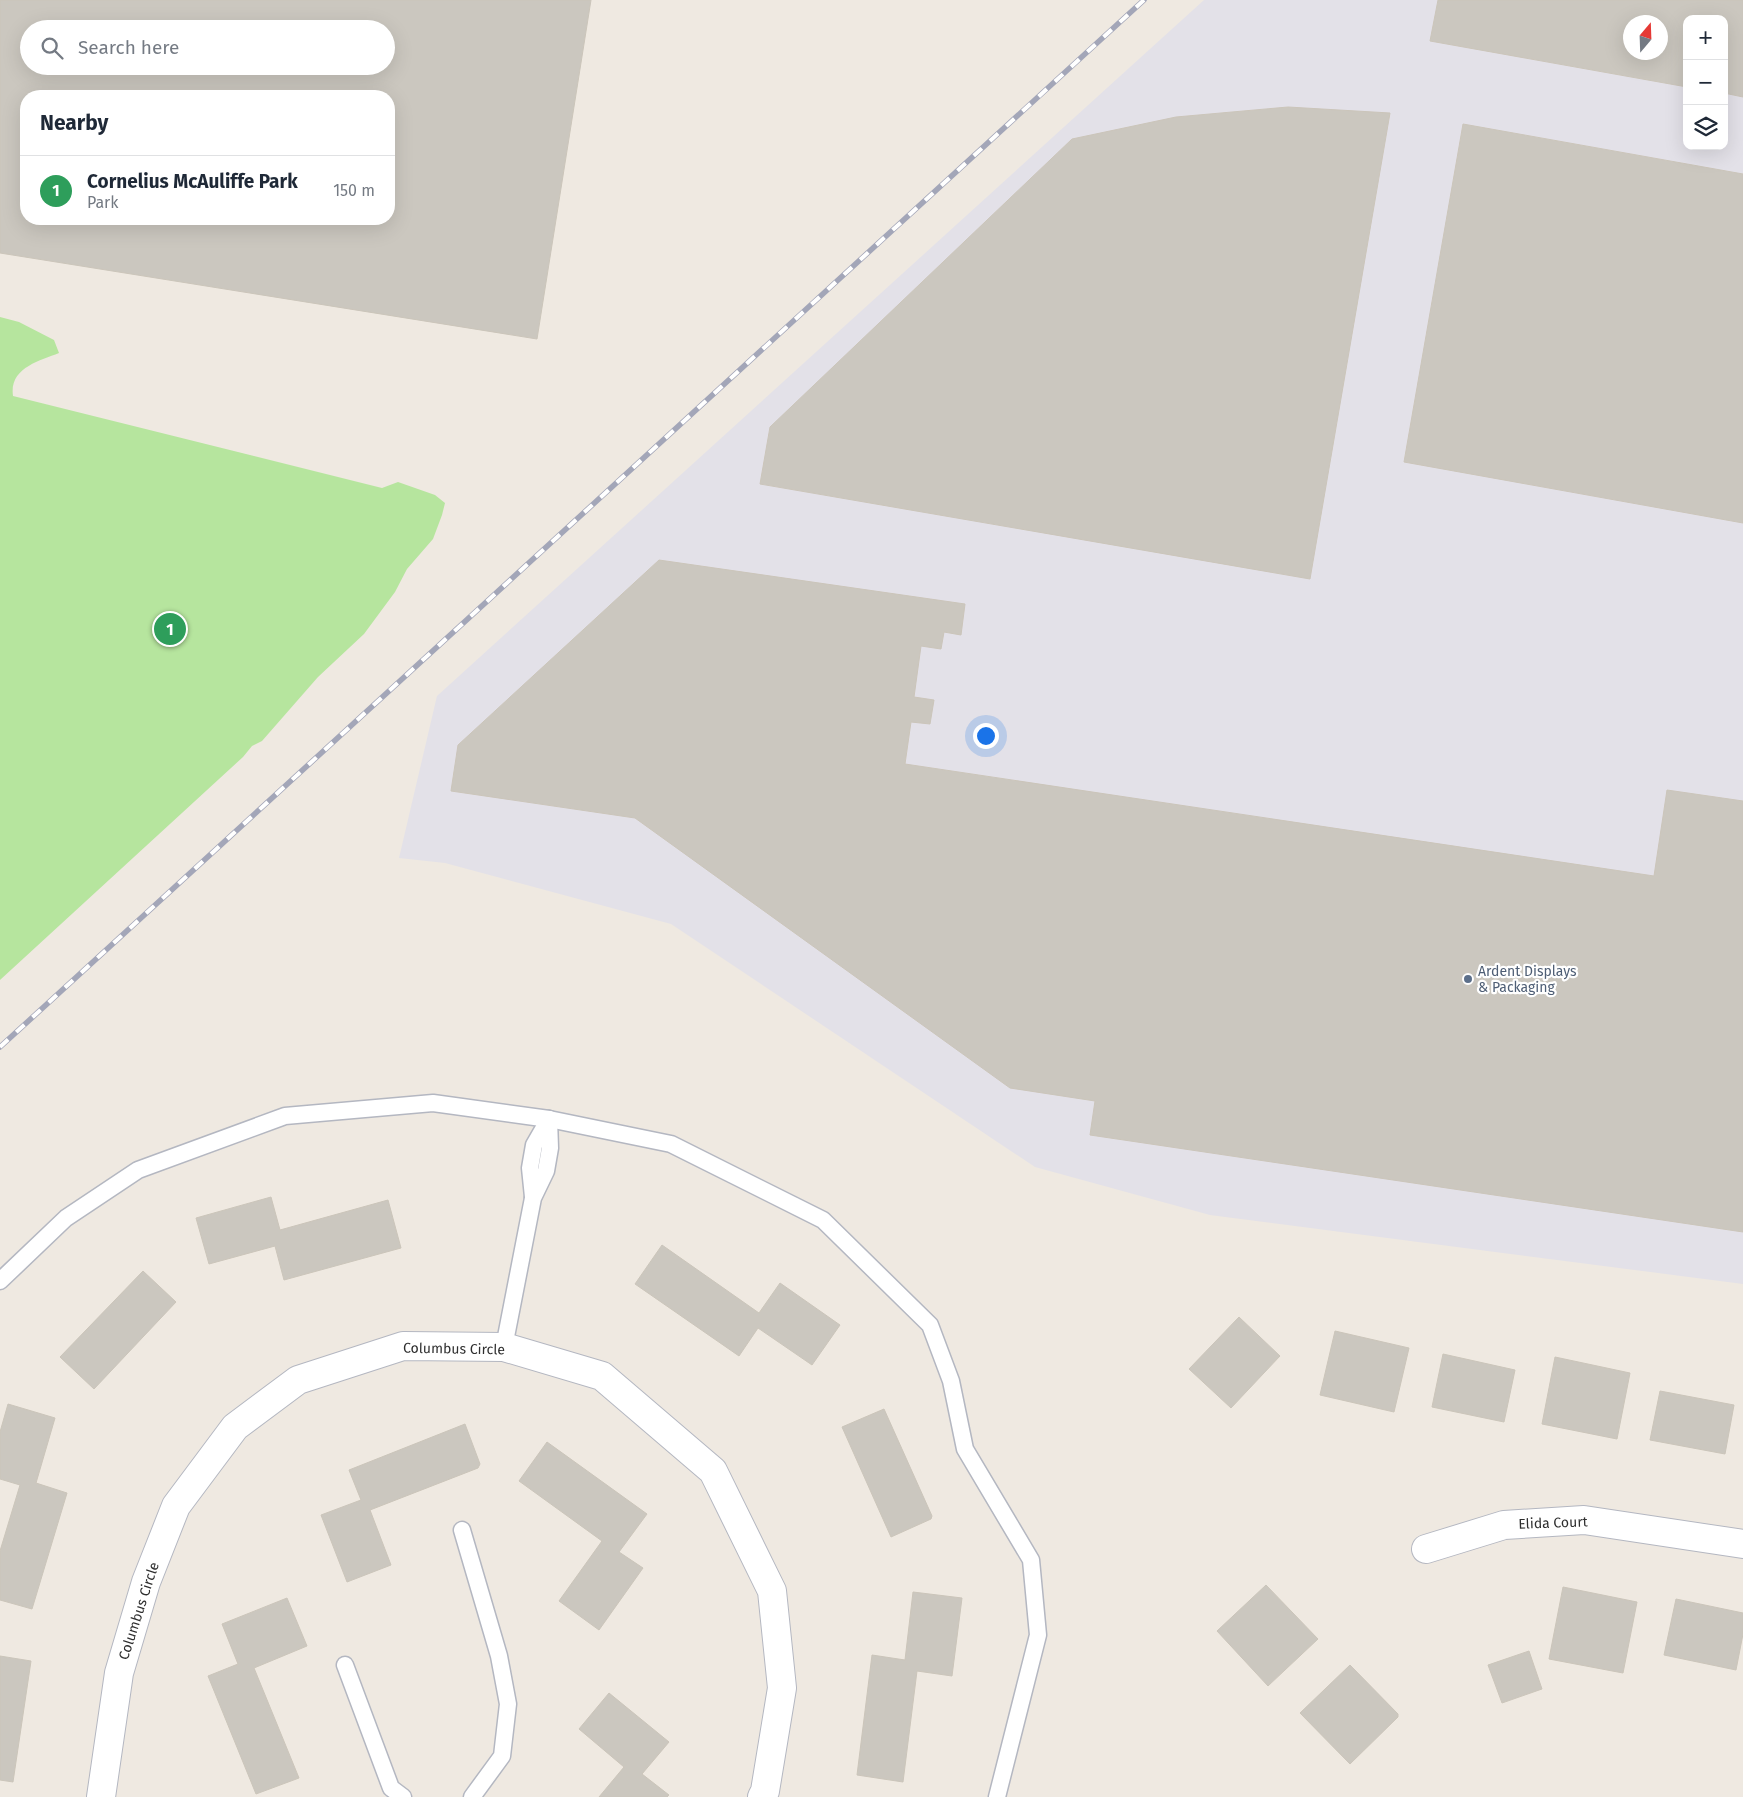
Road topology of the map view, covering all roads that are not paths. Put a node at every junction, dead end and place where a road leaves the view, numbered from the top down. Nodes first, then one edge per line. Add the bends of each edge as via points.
1 (549, 1119) junction
2 (0, 1281) edge
3 (504, 1347) junction
4 (462, 1530) dead end
5 (1743, 1544) edge
6 (1426, 1549) dead end
7 (344, 1665) dead end
8 (101, 1797) edge
9 (403, 1797) edge
10 (472, 1797) edge
11 (762, 1797) edge
12 (997, 1797) edge

1 - 2 lane via 433,1103 285,1116 138,1170 66,1218
1 - 3 lane via 550,1148 546,1171 533,1198
1 - 12 lane via 671,1144 823,1220 930,1325 951,1381 965,1449 1031,1560 1038,1635
3 - 8 street, Columbus Circle via 403,1346 298,1380 235,1427 176,1506 146,1582 119,1673
3 - 11 street, Columbus Circle via 602,1376 713,1471 772,1591 782,1688
4 - 10 lane via 499,1656 508,1704 502,1756
5 - 6 street, Elida Court via 1584,1520 1504,1525
7 - 9 lane via 391,1788

